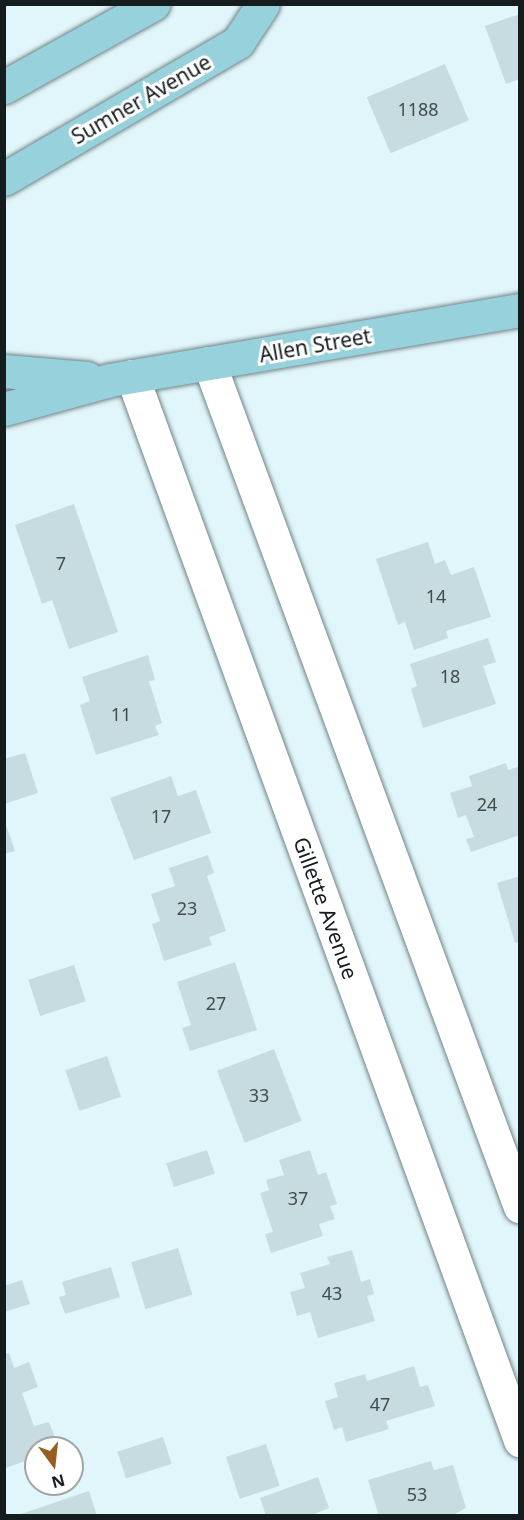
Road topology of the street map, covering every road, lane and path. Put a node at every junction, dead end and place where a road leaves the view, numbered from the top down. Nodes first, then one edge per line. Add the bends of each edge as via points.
1 (153, 4) edge
2 (263, 4) edge
3 (4, 87) edge
4 (4, 178) edge
5 (519, 310) edge
6 (209, 363) junction
7 (4, 371) edge
8 (121, 378) junction
9 (4, 409) edge
10 (519, 1207) edge
11 (517, 1426) edge

1 - 3 main road
2 - 4 main road, Sumner Avenue via 238,42
5 - 6 main road, Allen Street
6 - 8 main road, Allen Street
6 - 10 street
7 - 8 main road, Allen Street
8 - 9 main road, Allen Street
8 - 11 street, Gillette Avenue

